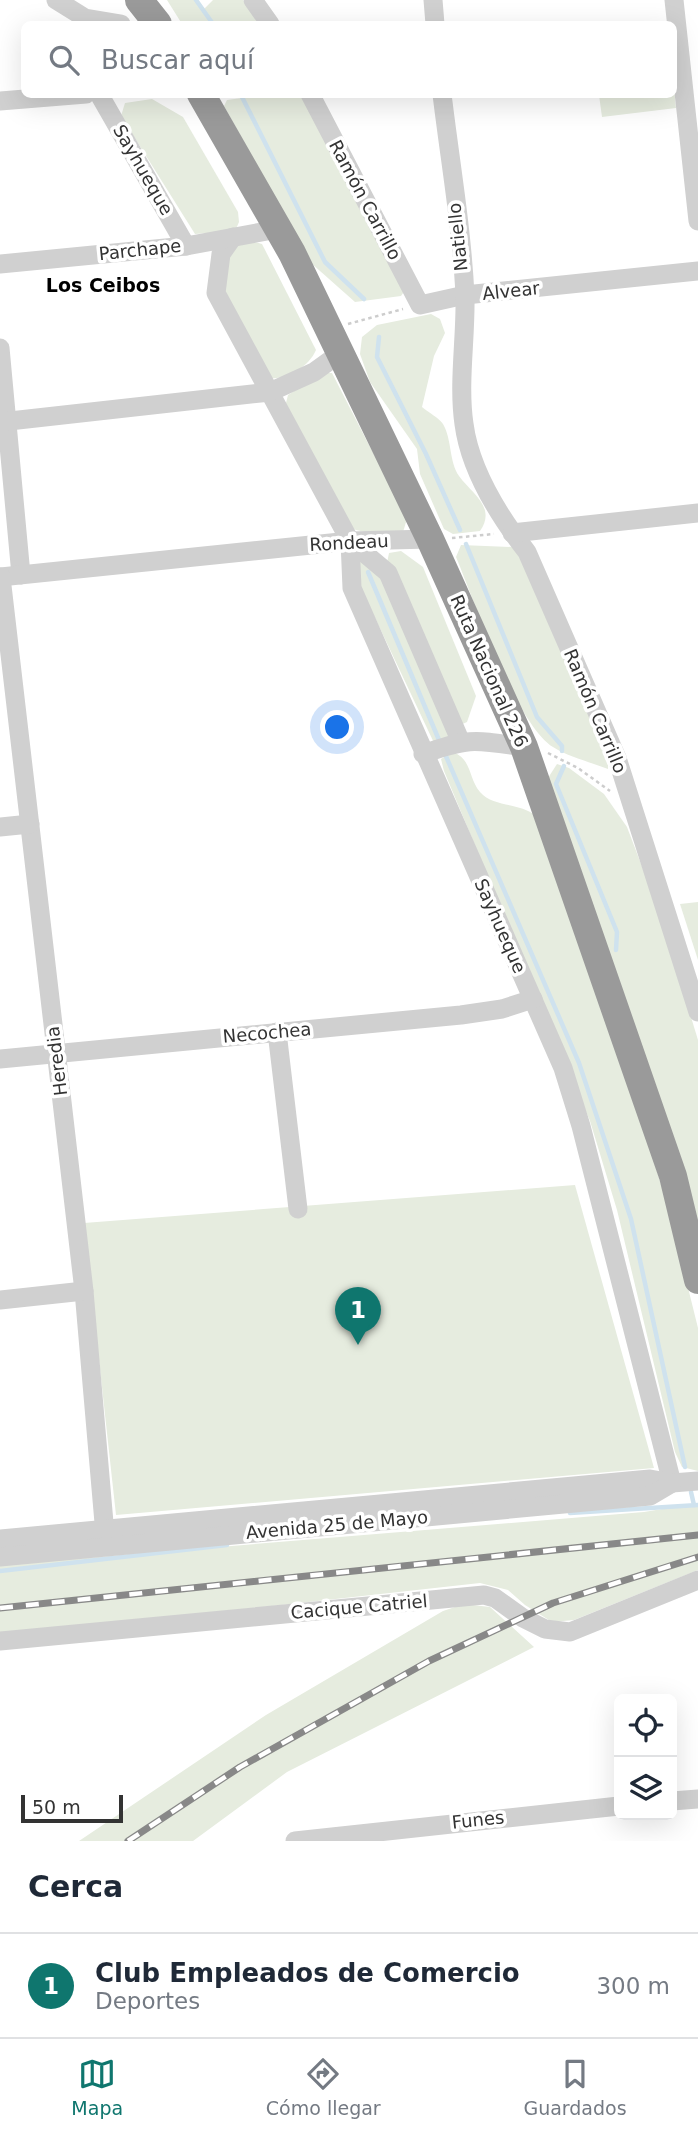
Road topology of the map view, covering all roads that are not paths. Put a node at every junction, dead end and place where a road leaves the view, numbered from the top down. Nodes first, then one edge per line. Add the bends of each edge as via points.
1 (56, 0) edge
2 (139, 0) edge
3 (149, 0) edge
4 (253, 0) edge
5 (433, 0) edge
6 (674, 0) edge
7 (103, 21) edge
8 (156, 21) edge
9 (158, 21) edge
10 (268, 21) edge
11 (435, 21) edge
12 (675, 21) edge
13 (698, 33) edge
14 (677, 36) edge
15 (677, 44) edge
16 (37, 98) edge
17 (101, 98) edge
18 (197, 98) edge
19 (312, 98) edge
20 (442, 98) edge
21 (0, 101) edge
22 (698, 221) edge
23 (278, 229) junction
24 (233, 237) junction
25 (186, 246) junction
26 (0, 264) edge
27 (698, 271) edge
28 (465, 295) junction
29 (420, 305) joint
30 (335, 343) junction
31 (0, 348) edge
32 (270, 392) junction
33 (3, 422) edge
34 (463, 422) joint
35 (698, 513) edge
36 (512, 533) junction
37 (430, 539) junction
38 (350, 541) junction
39 (21, 575) junction
40 (0, 577) edge
41 (460, 740) junction
42 (524, 747) junction
43 (423, 754) junction
44 (30, 824) junction
45 (0, 827) edge
46 (533, 999) junction
47 (698, 1012) edge
48 (277, 1032) junction
49 (56, 1052) junction
50 (0, 1059) edge
51 (298, 1209) dead end
52 (698, 1280) edge
53 (84, 1292) junction
54 (0, 1300) edge
55 (698, 1481) edge
56 (672, 1483) junction
57 (106, 1538) junction
58 (0, 1539) edge
59 (0, 1557) edge
60 (696, 1583) edge
61 (0, 1641) edge
62 (698, 1798) edge
63 (677, 1800) edge
64 (614, 1807) edge
65 (377, 1835) edge
66 (295, 1841) edge

1 - 7 street via 85,18
2 - 8 highway
3 - 9 highway
4 - 10 street
5 - 11 street
6 - 12 street
13 - 14 street
15 - 22 street
16 - 21 street
17 - 25 street, Sayhueque
18 - 23 highway, Ruta Nacional 226
19 - 29 street, Ramón Carrillo
20 - 28 street, Natiello
23 - 24 street, Parchape
23 - 30 highway, Ruta Nacional 226
24 - 25 street, Parchape
24 - 32 street, Sayhueque via 221,254 216,293
25 - 26 street, Parchape
27 - 28 street, Alvear
28 - 29 street, Alvear
28 - 34 street, Natiello
30 - 32 street via 314,372
30 - 37 highway, Ruta Nacional 226
31 - 33 street
32 - 33 street
32 - 38 street, Sayhueque
33 - 39 street
34 - 36 street, Ramón Carrillo via 478,474
35 - 36 street
36 - 47 street, Ramón Carrillo via 527,552 612,747
37 - 38 street, Rondeau
37 - 42 highway, Ruta Nacional 226
38 - 39 street, Rondeau
38 - 41 street via 388,573
38 - 43 street, Sayhueque via 352,588
39 - 40 street, Rondeau
40 - 44 street, Heredia
41 - 42 street
41 - 43 street
42 - 52 highway, Ruta Nacional 226 via 673,1176
43 - 46 street, Sayhueque
44 - 45 street
44 - 49 street, Heredia
46 - 48 street, Necochea via 461,1015
46 - 56 street, Sayhueque via 581,1126
48 - 49 street, Necochea
48 - 51 street
49 - 50 street, Necochea
49 - 53 street, Heredia
53 - 54 street
53 - 57 street, Heredia
55 - 56 street, Avenida 25 de Mayo
56 - 57 street, Avenida 25 de Mayo via 650,1479
57 - 58 street, Avenida 25 de Mayo
57 - 59 street, Avenida 25 de Mayo
60 - 61 street, Cacique Catriel via 570,1632 545,1629 484,1595
62 - 63 street
64 - 65 street, Funes
65 - 66 street, Funes

